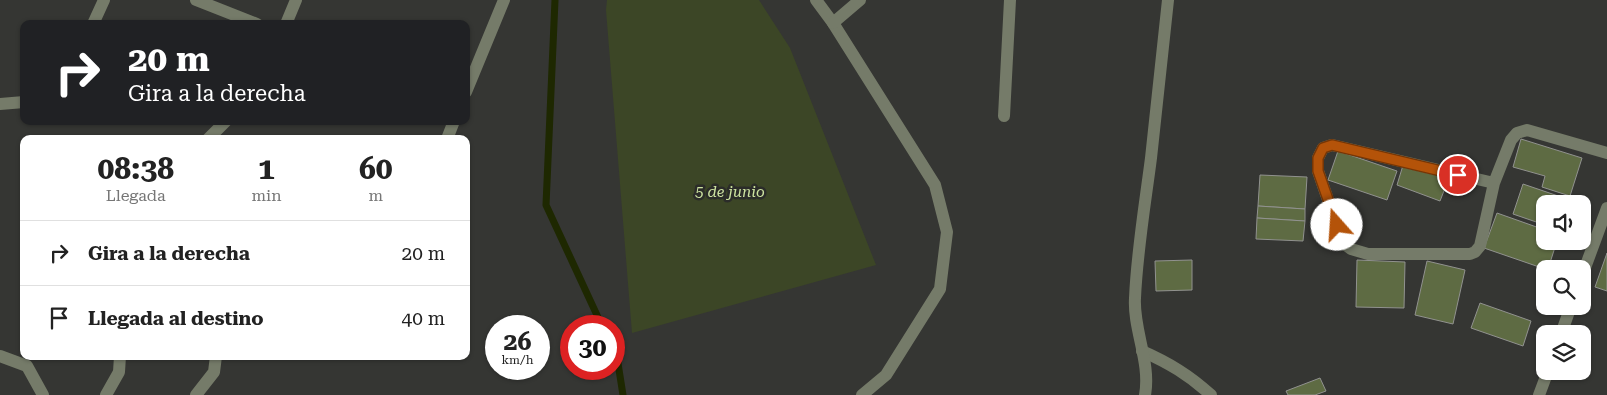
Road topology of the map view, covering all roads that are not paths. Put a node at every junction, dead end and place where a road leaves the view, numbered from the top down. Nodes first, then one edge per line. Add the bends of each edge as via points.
1 (104, 0) edge
2 (196, 0) edge
3 (296, 0) edge
4 (504, 0) edge
5 (816, 0) edge
6 (860, 0) edge
7 (1010, 0) edge
8 (1168, 0) edge
9 (95, 20) edge
10 (247, 20) edge
11 (288, 20) edge
12 (832, 23) junction
13 (470, 82) edge
14 (20, 102) edge
15 (0, 104) edge
16 (1004, 116) dead end
17 (222, 125) edge
18 (212, 135) edge
19 (1607, 153) edge
20 (1494, 183) junction
21 (1607, 208) edge
22 (1588, 260) edge
23 (1142, 351) junction
24 (0, 356) edge
25 (120, 360) edge
26 (216, 360) edge
27 (1545, 380) edge
28 (43, 395) edge
29 (106, 395) edge
30 (196, 395) edge
31 (862, 395) edge
32 (1145, 395) edge
33 (1211, 395) edge
34 (1539, 395) edge

1 - 9 street
2 - 10 street
3 - 11 street
4 - 13 street
5 - 12 street
6 - 12 street
7 - 16 street
8 - 23 street via 1137,266 1135,301
12 - 31 street via 935,185 947,232 940,289 886,375
14 - 15 street
17 - 18 street
19 - 20 street via 1527,130 1517,133 1512,140
20 - 20 street via 1332,145 1323,148 1318,158 1318,171 1343,242 1351,249 1368,254 1475,252 1480,246
21 - 22 street
23 - 32 street
23 - 33 street via 1170,363
24 - 28 street via 27,366
25 - 29 street via 119,372
26 - 30 street via 214,372
27 - 34 street

